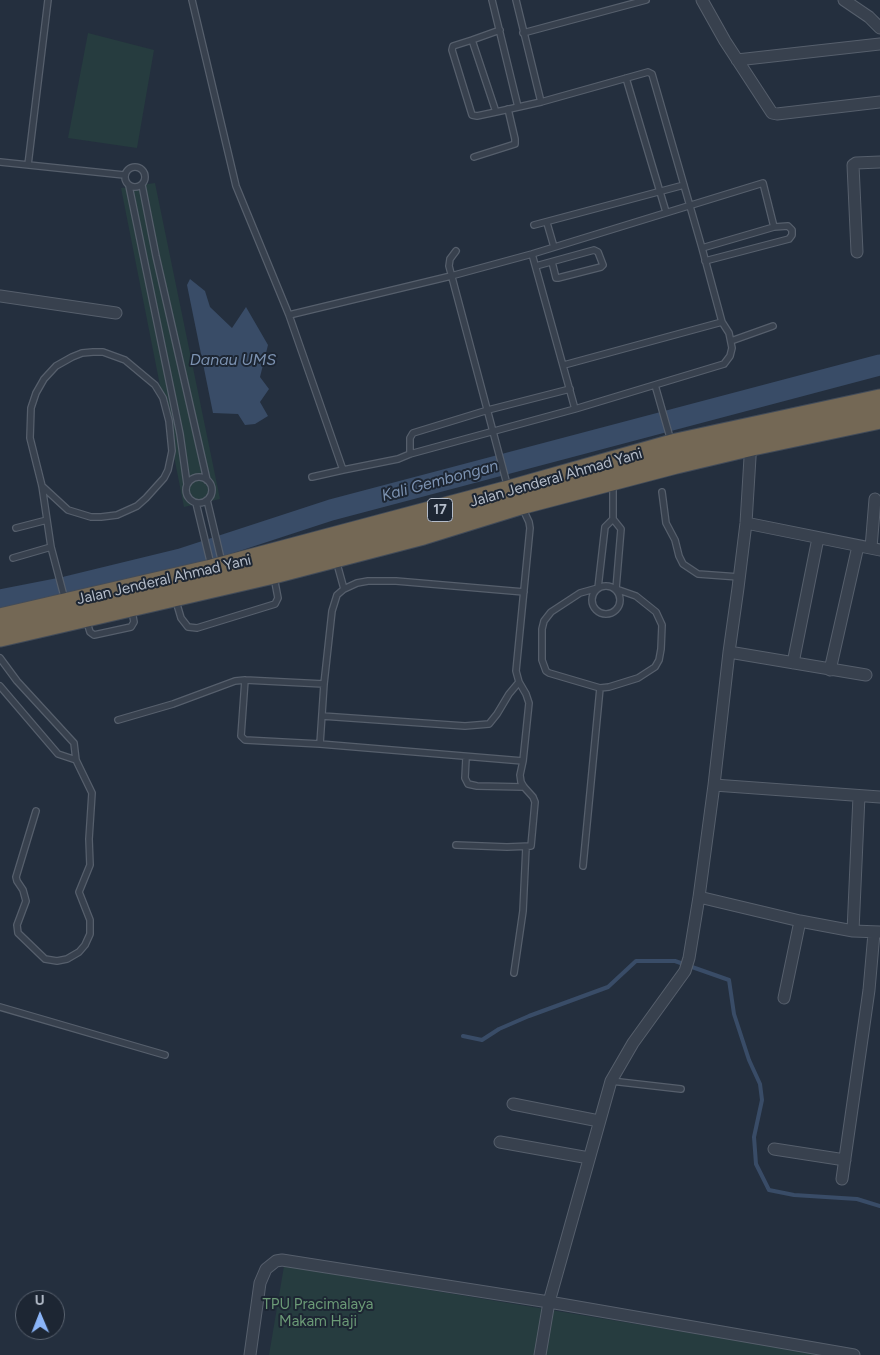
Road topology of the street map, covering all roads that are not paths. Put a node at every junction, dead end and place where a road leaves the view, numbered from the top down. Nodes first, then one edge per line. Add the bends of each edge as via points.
1 (48, 0) edge
2 (192, 0) edge
3 (492, 0) edge
4 (516, 0) edge
5 (646, 0) edge
6 (702, 0) edge
7 (844, 0) edge
8 (880, 28) edge
9 (500, 30) junction
10 (523, 33) junction
11 (472, 40) junction
12 (880, 44) edge
13 (737, 60) junction
14 (626, 78) junction
15 (541, 102) junction
16 (880, 102) edge
17 (518, 107) junction
18 (508, 110) junction
19 (496, 112) junction
20 (474, 157) dead end
21 (0, 162) edge
22 (880, 162) edge
23 (28, 165) junction
24 (124, 175) junction
25 (142, 185) junction
26 (684, 185) junction
27 (130, 186) junction
28 (660, 192) junction
29 (689, 205) junction
30 (666, 212) junction
31 (547, 223) junction
32 (534, 225) dead end
33 (774, 227) junction
34 (554, 247) junction
35 (702, 248) junction
36 (456, 251) dead end
37 (858, 252) dead end
38 (532, 254) junction
39 (705, 261) junction
40 (552, 262) junction
41 (536, 266) junction
42 (452, 276) junction
43 (0, 296) edge
44 (116, 313) dead end
45 (289, 315) junction
46 (722, 322) junction
47 (773, 326) dead end
48 (731, 342) junction
49 (564, 365) junction
50 (655, 386) junction
51 (570, 389) junction
52 (880, 400) edge
53 (575, 409) junction
54 (488, 410) junction
55 (880, 418) edge
56 (493, 431) junction
57 (180, 434) junction
58 (172, 436) junction
59 (751, 436) junction
60 (410, 454) junction
61 (674, 454) junction
62 (343, 470) junction
63 (312, 477) dead end
64 (207, 480) junction
65 (614, 481) junction
66 (187, 484) junction
67 (42, 486) junction
68 (512, 491) junction
69 (662, 492) dead end
70 (875, 499) dead end
71 (207, 500) junction
72 (196, 503) junction
73 (613, 518) junction
74 (47, 520) junction
75 (746, 523) junction
76 (420, 525) junction
77 (16, 528) dead end
78 (818, 538) junction
79 (858, 546) junction
80 (51, 547) junction
81 (876, 549) edge
82 (335, 557) junction
83 (13, 558) dead end
84 (218, 569) junction
85 (273, 572) junction
86 (739, 577) junction
87 (598, 588) junction
88 (344, 589) junction
89 (616, 590) junction
90 (524, 592) junction
91 (175, 596) junction
92 (65, 599) junction
93 (0, 619) edge
94 (0, 636) edge
95 (729, 652) junction
96 (0, 658) edge
97 (793, 663) junction
98 (830, 670) junction
99 (866, 675) dead end
100 (245, 680) junction
101 (519, 682) junction
102 (324, 684) junction
103 (0, 686) edge
104 (600, 688) junction
105 (322, 716) junction
106 (118, 720) dead end
107 (320, 744) junction
108 (466, 758) junction
109 (76, 760) junction
110 (523, 761) junction
111 (714, 785) junction
112 (524, 787) junction
113 (859, 796) junction
114 (880, 797) edge
115 (36, 811) dead end
116 (456, 845) dead end
117 (526, 848) junction
118 (583, 866) dead end
119 (699, 897) junction
120 (800, 921) junction
121 (853, 931) junction
122 (877, 932) edge
123 (514, 973) dead end
124 (784, 998) dead end
125 (0, 1007) edge
126 (165, 1055) dead end
127 (611, 1081) junction
128 (681, 1089) dead end
129 (513, 1104) dead end
130 (599, 1121) junction
131 (500, 1142) dead end
132 (774, 1149) dead end
133 (589, 1158) junction
134 (845, 1160) junction
135 (842, 1180) dead end
136 (549, 1302) junction
137 (250, 1355) edge
138 (540, 1355) edge
139 (854, 1355) edge

1 - 23 lane
2 - 45 lane via 233,178
3 - 9 lane
4 - 10 lane
5 - 10 lane
6 - 13 street
7 - 8 street
9 - 11 lane
9 - 17 lane
10 - 15 lane
11 - 19 lane
11 - 19 lane via 453,46 452,50 472,115
12 - 13 street
13 - 16 street via 772,113
14 - 15 lane
14 - 26 lane via 648,72 652,74
14 - 28 lane
15 - 17 lane
17 - 18 lane
18 - 19 lane
18 - 20 lane via 515,144
21 - 23 lane
22 - 37 street via 854,165
23 - 24 lane
24 - 25 lane via 130,167 140,168 145,176
24 - 27 lane
25 - 27 lane
25 - 64 lane
26 - 28 lane
26 - 29 lane
27 - 57 lane
28 - 30 lane
28 - 31 lane
29 - 30 lane
29 - 33 lane via 763,183
29 - 35 lane
30 - 34 lane
31 - 32 lane
31 - 34 lane
33 - 35 lane
33 - 39 lane via 790,228 791,237
34 - 38 lane
35 - 39 lane
36 - 42 lane via 449,262
38 - 41 lane
38 - 42 lane
39 - 46 lane
40 - 40 lane via 594,250 603,265 556,278
40 - 41 lane
41 - 49 lane
42 - 45 lane
42 - 54 lane
43 - 44 street
45 - 62 lane
46 - 48 lane
46 - 49 lane
47 - 48 lane
48 - 50 lane via 730,356 724,364
49 - 51 lane
50 - 53 lane
50 - 61 lane
51 - 53 lane
51 - 54 lane
52 - 59 highway, Jalan Jenderal Ahmad Yani / 17
53 - 56 lane
54 - 56 lane
54 - 60 lane via 413,433
55 - 59 highway, Jalan Jenderal Ahmad Yani / 17
56 - 60 lane
56 - 68 lane
57 - 58 lane
57 - 66 lane
58 - 67 lane via 171,460 164,478 137,506 117,515 78,514 68,510
58 - 67 lane via 163,398 155,385 136,367 103,352 82,353 56,366 44,379 31,408 30,438
59 - 61 highway, Jalan Jenderal Ahmad Yani / 17
59 - 75 street
60 - 62 lane
61 - 65 highway, Jalan Jenderal Ahmad Yani / 17
61 - 68 highway, Jalan Jenderal Ahmad Yani / 17
62 - 63 lane
64 - 66 lane via 196,477
64 - 71 lane via 212,490
65 - 68 highway, Jalan Jenderal Ahmad Yani / 17
65 - 73 lane
66 - 72 lane via 186,494
67 - 74 lane
68 - 76 highway, Jalan Jenderal Ahmad Yani / 17
68 - 90 lane via 530,528
69 - 86 lane via 666,523 676,540 683,564 698,574
70 - 81 street
71 - 72 lane
71 - 84 lane
72 - 84 lane
73 - 87 lane via 605,528
73 - 89 lane via 621,528
74 - 77 lane
74 - 80 lane
75 - 78 street
75 - 86 street
76 - 82 highway, Jalan Jenderal Ahmad Yani / 17
76 - 84 highway, Jalan Jenderal Ahmad Yani / 17
78 - 79 street
78 - 97 street
79 - 81 street
79 - 98 street
80 - 83 lane
80 - 92 lane
82 - 85 highway, Jalan Jenderal Ahmad Yani / 17
82 - 88 lane
84 - 85 highway, Jalan Jenderal Ahmad Yani / 17
84 - 91 highway, Jalan Jenderal Ahmad Yani / 17
84 - 92 highway, Jalan Jenderal Ahmad Yani / 17
85 - 91 lane via 278,598 275,604 197,628 188,627 181,618
86 - 95 street
87 - 89 lane via 610,586
87 - 89 lane via 592,599 593,605 602,613 614,611 618,606 620,600
87 - 104 lane via 580,593 551,612 544,621 541,640 546,671
88 - 90 lane via 357,583 386,581
88 - 102 lane via 337,596 332,611
89 - 104 lane via 636,596 656,612 662,626 661,649 655,667 638,678
90 - 101 lane via 516,671
91 - 94 highway, Jalan Jenderal Ahmad Yani / 17
92 - 93 highway, Jalan Jenderal Ahmad Yani / 17
95 - 97 street
95 - 111 street
96 - 109 lane via 74,743
97 - 98 street
98 - 99 street
100 - 102 lane
100 - 106 lane via 227,683 173,704
100 - 107 lane via 243,739
101 - 105 lane via 489,724 465,726
101 - 110 lane via 528,703
102 - 105 lane
103 - 109 lane via 58,754
104 - 118 lane
105 - 107 lane
107 - 108 lane
108 - 110 lane
108 - 112 lane via 465,778 468,784
109 - 115 lane via 90,787 92,800 88,839 90,865 79,892 91,929 83,948 67,959 57,961 44,959 18,933 17,925 26,901 16,877
110 - 112 lane via 520,780
111 - 113 street
111 - 119 street
112 - 117 lane via 535,802 532,843
113 - 114 street
113 - 121 street
116 - 117 lane
117 - 123 lane via 523,911
119 - 120 street
119 - 127 street via 685,971 633,1043
120 - 121 street
120 - 124 street
121 - 122 street
122 - 134 street
125 - 126 lane
127 - 128 lane
127 - 130 street
129 - 130 street
130 - 133 street
131 - 133 street
132 - 134 street
133 - 136 street
134 - 135 street
136 - 137 street via 276,1261 266,1269 260,1283
136 - 138 street
136 - 139 street

